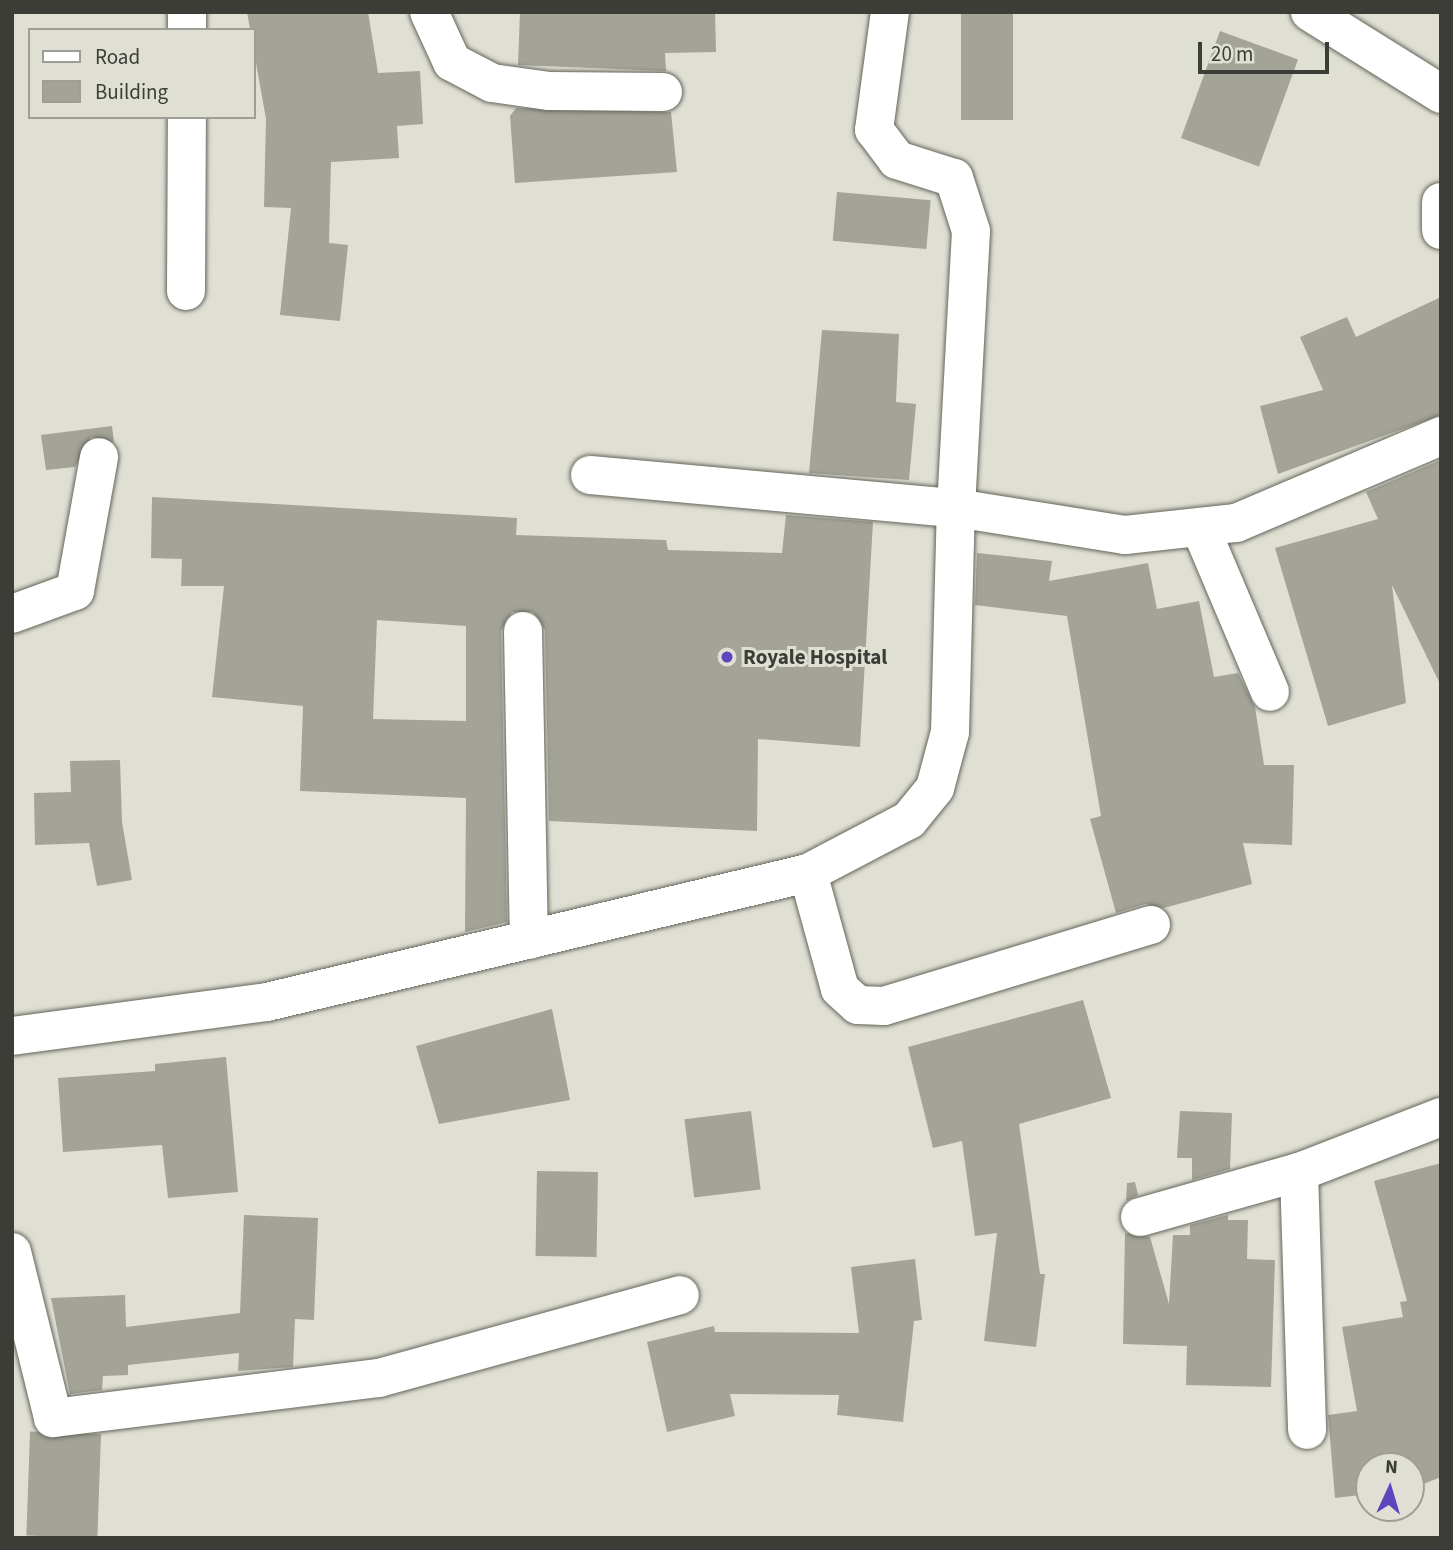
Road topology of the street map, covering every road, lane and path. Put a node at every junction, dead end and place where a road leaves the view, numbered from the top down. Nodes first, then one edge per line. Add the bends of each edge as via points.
1 (429, 12) edge
2 (890, 12) edge
3 (1310, 12) edge
4 (663, 92) dead end
5 (1441, 94) edge
6 (187, 119) edge
7 (1441, 202) edge
8 (1441, 230) edge
9 (186, 291) dead end
10 (1441, 436) edge
11 (99, 457) dead end
12 (590, 475) dead end
13 (956, 508) junction
14 (1200, 527) junction
15 (12, 614) edge
16 (523, 631) dead end
17 (1270, 692) dead end
18 (808, 873) junction
19 (1152, 925) dead end
20 (529, 940) junction
21 (12, 1036) edge
22 (1441, 1117) edge
23 (1299, 1172) junction
24 (1140, 1217) dead end
25 (12, 1252) edge
26 (680, 1295) dead end
27 (1307, 1430) dead end

1 - 4 street via 452,62 492,83 549,91
2 - 13 street via 874,130 897,160 954,178 971,230
3 - 5 street
6 - 9 street
7 - 8 street
10 - 14 street via 1236,523
11 - 15 street via 75,591
12 - 13 street
13 - 14 street via 1125,535
13 - 18 street via 950,732 935,788 909,820
14 - 17 street
16 - 20 street
18 - 19 street via 840,989 858,1004 884,1006
18 - 20 street
20 - 21 street via 267,1002
22 - 23 street
23 - 24 street
23 - 27 street
25 - 26 street via 53,1418 379,1378

